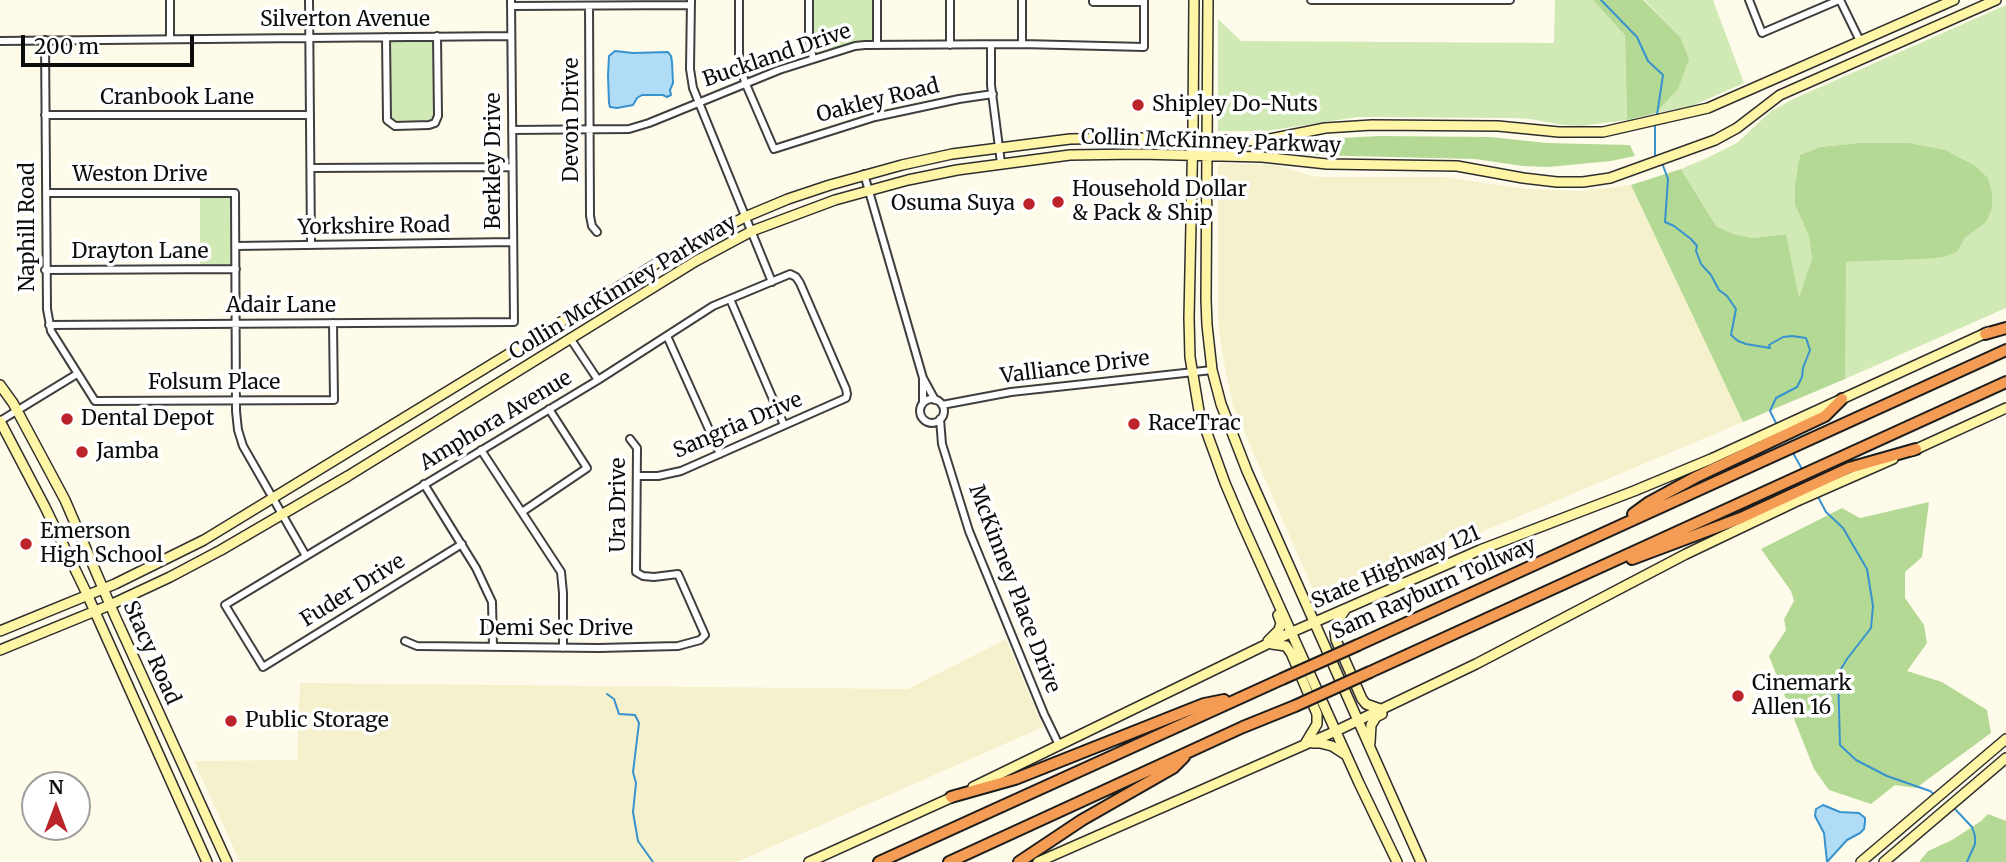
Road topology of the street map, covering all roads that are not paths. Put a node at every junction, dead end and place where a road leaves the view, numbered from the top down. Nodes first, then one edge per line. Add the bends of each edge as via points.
1 (170, 0) edge
2 (309, 0) edge
3 (739, 0) edge
4 (809, 0) edge
5 (877, 0) edge
6 (950, 0) edge
7 (1022, 0) edge
8 (1194, 0) edge
9 (1208, 0) edge
10 (1311, 0) edge
11 (1342, 0) edge
12 (1510, 0) edge
13 (1749, 0) edge
14 (1840, 0) edge
15 (1954, 0) edge
16 (1996, 0) edge
17 (1093, 1) edge
18 (1144, 1) edge
19 (511, 3) edge
20 (691, 3) edge
21 (589, 6) junction
22 (511, 36) junction
23 (386, 37) junction
24 (437, 37) junction
25 (310, 38) junction
26 (170, 39) junction
27 (46, 40) junction
28 (0, 41) edge
29 (1860, 41) junction
30 (877, 43) junction
31 (950, 44) junction
32 (1022, 44) junction
33 (991, 45) junction
34 (813, 58) junction
35 (745, 82) junction
36 (993, 94) junction
37 (697, 103) junction
38 (45, 115) junction
39 (310, 115) junction
40 (512, 130) junction
41 (589, 130) junction
42 (1193, 138) junction
43 (1207, 139) junction
44 (998, 146) junction
45 (1206, 156) junction
46 (1192, 158) junction
47 (1001, 163) junction
48 (512, 167) junction
49 (311, 168) junction
50 (864, 174) junction
51 (869, 191) junction
52 (46, 193) junction
53 (745, 217) junction
54 (752, 231) junction
55 (597, 232) dead end
56 (512, 242) junction
57 (311, 245) junction
58 (236, 246) junction
59 (236, 269) junction
60 (45, 270) junction
61 (772, 282) junction
62 (730, 299) junction
63 (514, 322) joint
64 (333, 323) junction
65 (236, 324) junction
66 (49, 326) junction
67 (2006, 326) edge
68 (1985, 334) joint
69 (667, 336) junction
70 (570, 338) junction
71 (2006, 351) edge
72 (1212, 370) junction
73 (1193, 373) junction
74 (77, 374) junction
75 (923, 378) junction
76 (598, 380) junction
77 (2006, 382) edge
78 (0, 385) edge
79 (848, 394) joint
80 (1842, 399) joint
81 (236, 400) junction
82 (935, 400) junction
83 (95, 401) joint
84 (923, 403) junction
85 (942, 405) junction
86 (2006, 408) edge
87 (549, 409) junction
88 (17, 411) junction
89 (940, 419) junction
90 (0, 421) edge
91 (928, 422) junction
92 (784, 425) junction
93 (630, 439) dead end
94 (942, 444) junction
95 (1916, 449) joint
96 (481, 450) junction
97 (720, 454) junction
98 (1714, 464) junction
99 (637, 476) junction
100 (424, 484) junction
101 (274, 498) junction
102 (522, 512) junction
103 (284, 515) junction
104 (1745, 522) junction
105 (1620, 525) junction
106 (462, 544) junction
107 (306, 556) junction
108 (1263, 568) junction
109 (1581, 576) junction
110 (103, 588) junction
111 (87, 594) junction
112 (110, 605) junction
113 (225, 605) joint
114 (1346, 609) junction
115 (95, 611) junction
116 (1315, 622) junction
117 (0, 631) edge
118 (1292, 632) junction
119 (705, 635) joint
120 (405, 641) dead end
121 (1266, 645) junction
122 (494, 647) junction
123 (563, 648) junction
124 (0, 650) edge
125 (1247, 695) junction
126 (1407, 697) junction
127 (1382, 709) junction
128 (1358, 720) junction
129 (1336, 731) junction
130 (2006, 739) edge
131 (1059, 745) junction
132 (1304, 745) junction
133 (1371, 749) junction
134 (1188, 753) junction
135 (1346, 754) junction
136 (2006, 758) edge
137 (190, 781) junction
138 (174, 788) junction
139 (951, 797) junction
140 (207, 862) edge
141 (228, 862) edge
142 (809, 862) edge
143 (879, 862) edge
144 (948, 862) edge
145 (1019, 862) edge
146 (1038, 862) edge
147 (1397, 862) edge
148 (1421, 862) edge
149 (1861, 862) edge
150 (1884, 862) edge

1 - 26 street
2 - 25 street
3 - 35 street via 739,62
4 - 34 street
5 - 30 street
6 - 31 street
7 - 32 street
8 - 42 main road
9 - 43 main road
10 - 11 street
11 - 12 street
13 - 14 street via 1762,33
14 - 29 street
15 - 29 main road, Collin McKinney Parkway
16 - 45 main road, Collin McKinney Parkway via 1780,95 1716,140 1610,178 1557,182 1457,166
17 - 18 street
18 - 32 street, Buckland Drive via 1144,47
19 - 21 street
19 - 22 street, Berkley Drive
20 - 21 street
20 - 37 street via 690,69
21 - 41 street, Devon Drive
22 - 24 street, Silverton Avenue
22 - 40 street, Berkley Drive
23 - 24 street, Silverton Avenue
23 - 24 street via 387,120 395,126 435,123
23 - 25 street, Silverton Avenue
25 - 26 street, Silverton Avenue
25 - 39 street
26 - 27 street, Silverton Avenue
27 - 28 street, Silverton Avenue
27 - 38 street, Naphill Road
29 - 43 main road, Collin McKinney Parkway via 1708,108 1628,127 1587,133 1498,125 1346,126 1260,141
30 - 31 street, Buckland Drive
30 - 34 street, Buckland Drive
31 - 33 street, Buckland Drive
32 - 33 street, Buckland Drive
33 - 36 street
34 - 35 street, Buckland Drive
35 - 36 street, Oakley Road via 774,149 875,117
35 - 37 street, Buckland Drive
36 - 44 street
37 - 41 street, Buckland Drive via 629,129
37 - 53 street
38 - 39 street, Cranbook Lane
38 - 52 street, Naphill Road
39 - 49 street
40 - 41 street, Buckland Drive
40 - 48 street, Berkley Drive
41 - 55 street, Devon Drive via 590,216
42 - 43 main road, Collin McKinney Parkway
42 - 44 main road, Collin McKinney Parkway via 1078,138
42 - 46 main road
43 - 45 main road
44 - 47 street
44 - 50 main road, Collin McKinney Parkway
45 - 46 main road, Collin McKinney Parkway
45 - 72 main road via 1206,317
46 - 47 main road, Collin McKinney Parkway via 1070,155
46 - 73 main road via 1189,317
47 - 51 main road, Collin McKinney Parkway
48 - 49 street
48 - 56 street, Berkley Drive
49 - 57 street
50 - 51 street
50 - 53 main road, Collin McKinney Parkway
51 - 54 main road, Collin McKinney Parkway
51 - 75 street
52 - 58 street, Weston Drive via 235,193
52 - 60 street, Naphill Road
53 - 54 street
53 - 101 main road, Collin McKinney Parkway via 642,272
54 - 61 street
54 - 70 main road, Collin McKinney Parkway
56 - 57 street, Yorkshire Road
56 - 63 street, Berkley Drive
57 - 58 street, Yorkshire Road
58 - 59 street
59 - 60 street, Drayton Lane
59 - 65 street
60 - 66 street, Naphill Road
61 - 62 street, Amphora Avenue
61 - 79 street, Amphora Avenue via 790,274 800,282
62 - 69 street, Amphora Avenue
62 - 92 street
63 - 64 street, Adair Lane
64 - 65 street, Adair Lane
64 - 81 street, Folsum Place via 334,400
65 - 66 street, Adair Lane
65 - 81 street
66 - 74 street, Naphill Road
67 - 68 highway
68 - 80 main road
69 - 76 street, Amphora Avenue
69 - 97 street
70 - 76 street
70 - 103 main road, Collin McKinney Parkway
71 - 105 highway, Sam Rayburn Tollway
72 - 73 street, Valliance Drive
72 - 116 main road via 1247,471
73 - 85 street, Valliance Drive via 1011,392
73 - 108 main road via 1202,419
74 - 83 street, Naphill Road
74 - 88 street
75 - 82 street
75 - 84 street
76 - 87 street, Amphora Avenue
77 - 109 highway
78 - 88 main road, Stacy Road
79 - 92 street, Sangria Drive
80 - 98 highway
81 - 83 street, Folsum Place
81 - 101 street via 243,446
82 - 84 street
82 - 85 street
84 - 91 street via 920,413
85 - 89 street
86 - 95 main road
87 - 96 street, Amphora Avenue
87 - 102 street via 587,468
88 - 90 street
88 - 110 main road, Stacy Road via 65,500
89 - 91 street
89 - 94 street, McKinney Place Drive
90 - 111 main road, Stacy Road
91 - 94 street, McKinney Place Drive
92 - 97 street, Sangria Drive
93 - 99 street, Ura Drive via 637,447
94 - 131 street, McKinney Place Drive via 975,548
95 - 104 highway via 1851,472
96 - 100 street, Amphora Avenue
96 - 102 street
97 - 99 street, Sangria Drive via 681,471
98 - 105 highway
98 - 114 main road, State Highway 121 via 1480,550
99 - 119 street, Ura Drive via 636,572 654,577 678,574
100 - 106 street
100 - 107 street, Amphora Avenue
101 - 103 street
101 - 110 main road, Collin McKinney Parkway via 192,546
102 - 123 street via 561,572
103 - 107 street
103 - 112 main road, Collin McKinney Parkway
104 - 109 highway
104 - 126 main road
105 - 125 highway, Sam Rayburn Tollway, bridge
106 - 113 street, Fuder Drive via 262,667
106 - 122 street via 492,602
107 - 113 street, Amphora Avenue
108 - 118 main road
108 - 121 main road via 1262,579 1281,623
109 - 134 highway, bridge
110 - 111 main road, Collin McKinney Parkway
110 - 112 main road, Stacy Road
111 - 115 main road, Stacy Road
111 - 117 main road, Collin McKinney Parkway
112 - 115 main road, Collin McKinney Parkway
112 - 137 main road, Stacy Road
114 - 116 main road, State Highway 121
114 - 127 main road via 1338,622 1336,640 1362,699
115 - 124 main road, Collin McKinney Parkway
115 - 138 main road, Stacy Road
116 - 118 main road, State Highway 121
116 - 128 main road
118 - 121 main road, State Highway 121
118 - 129 main road
119 - 123 street, Demi Sec Drive via 678,646
120 - 122 street, Demi Sec Drive via 417,646
121 - 131 main road, State Highway 121
121 - 132 main road via 1286,646 1317,714 1317,724
122 - 123 street, Demi Sec Drive
125 - 139 highway via 1204,704 1015,779
125 - 143 highway, Sam Rayburn Tollway
126 - 127 main road
126 - 133 main road via 1376,717 1371,725
127 - 128 main road
128 - 129 main road
128 - 133 main road
129 - 132 main road
129 - 135 main road
130 - 149 main road
131 - 139 main road, State Highway 121
132 - 135 main road via 1320,743
132 - 146 main road
133 - 148 main road
134 - 144 highway
134 - 145 highway via 1173,768
135 - 147 main road
136 - 150 main road
137 - 138 main road
137 - 141 main road, Stacy Road
138 - 140 main road, Stacy Road
139 - 142 main road, State Highway 121

